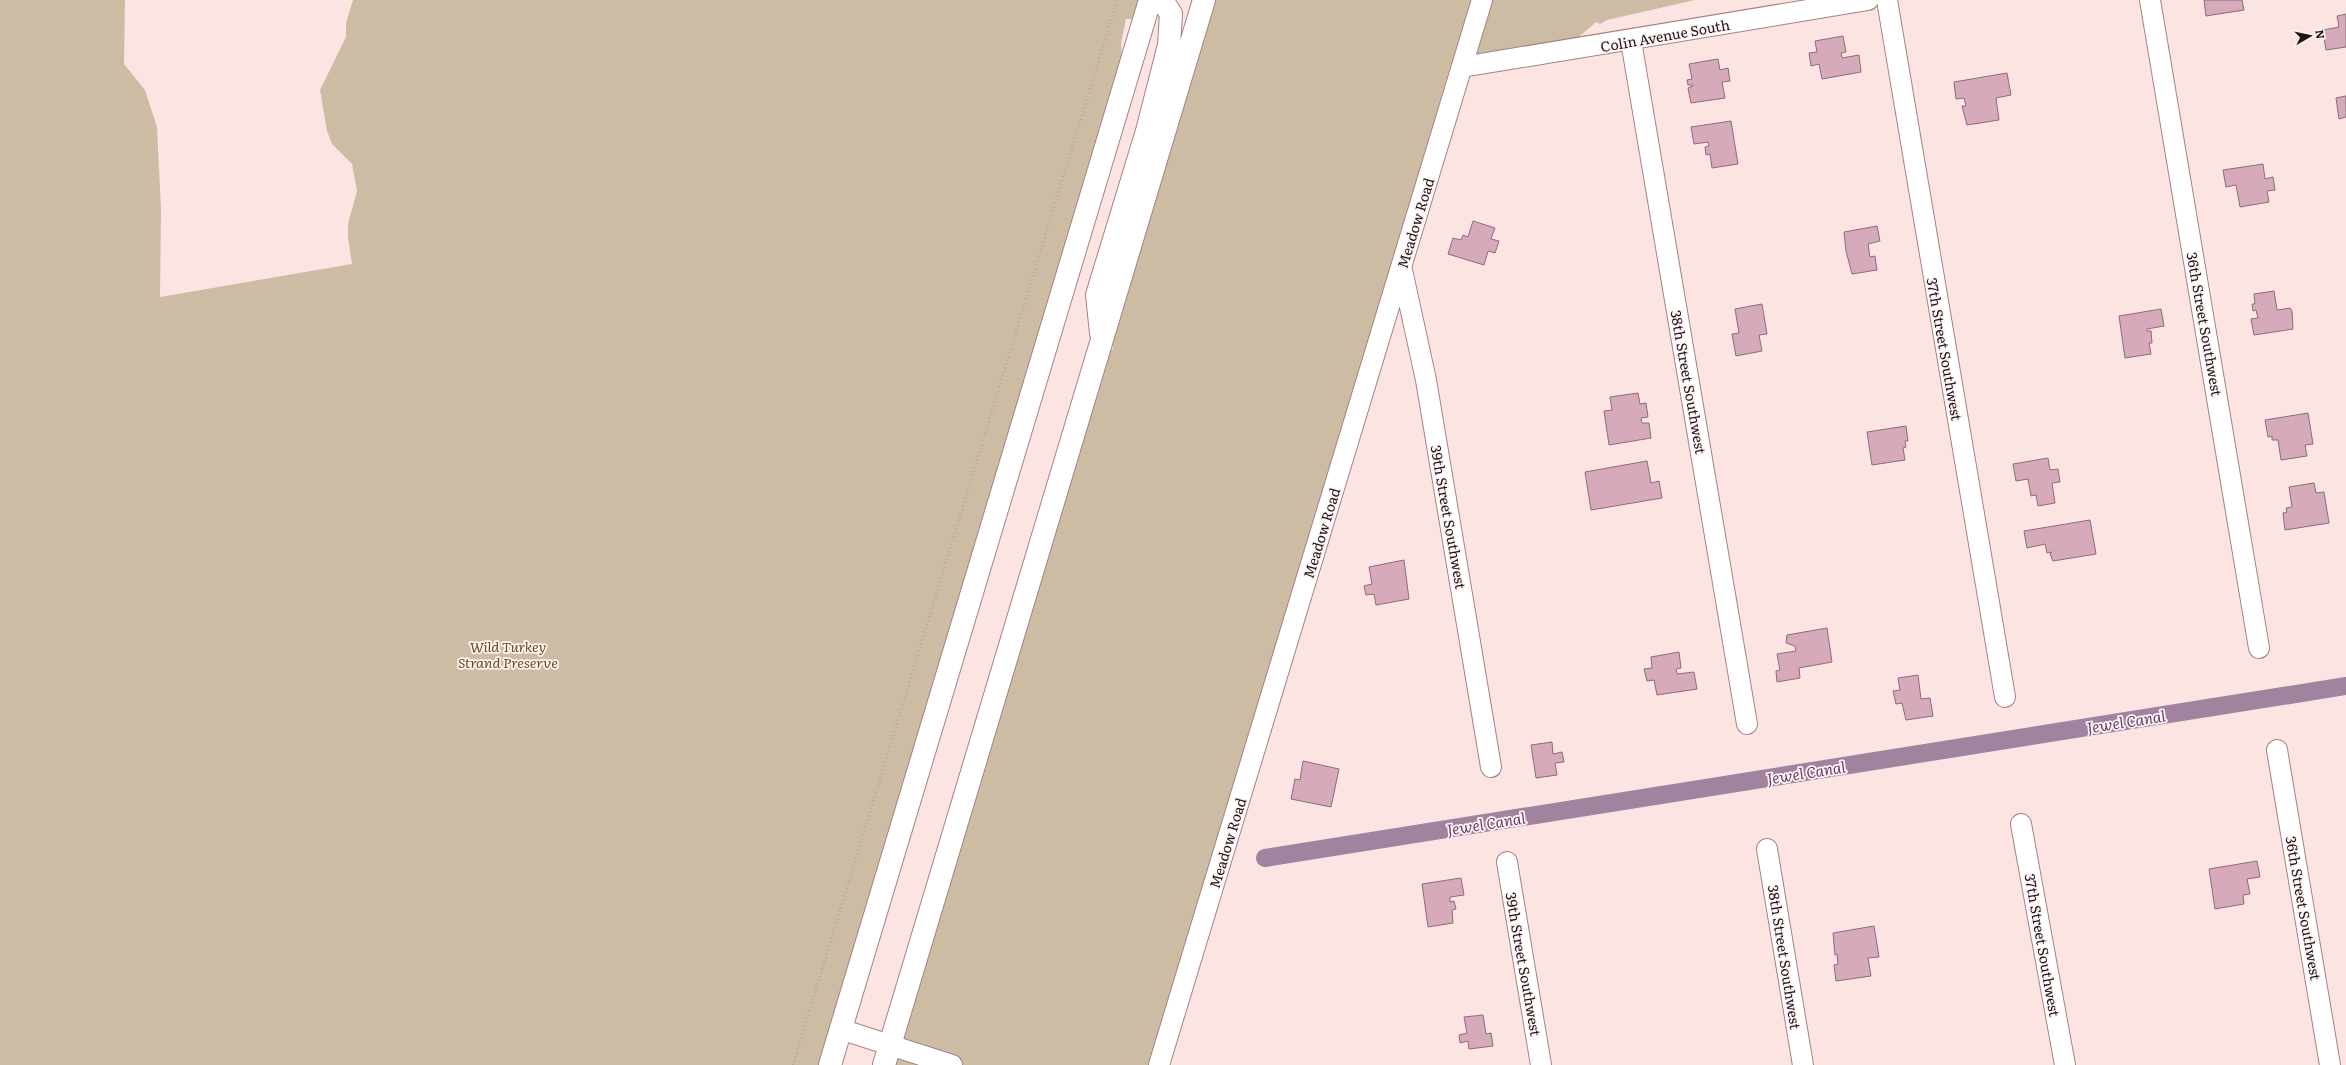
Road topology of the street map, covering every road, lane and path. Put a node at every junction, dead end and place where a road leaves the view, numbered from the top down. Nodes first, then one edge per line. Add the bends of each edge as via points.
1 (1117, 0) edge
2 (1150, 0) edge
3 (1162, 0) edge
4 (1204, 0) edge
5 (1482, 0) edge
6 (1868, 0) edge
7 (1886, 0) edge
8 (2150, 0) edge
9 (1631, 41) junction
10 (1462, 67) junction
11 (1401, 268) junction
12 (1102, 342) junction
13 (2259, 648) dead end
14 (2005, 697) dead end
15 (1747, 724) dead end
16 (2277, 750) dead end
17 (1491, 767) dead end
18 (2022, 824) dead end
19 (1767, 849) dead end
20 (1507, 862) dead end
21 (840, 1029) junction
22 (887, 1055) edge
23 (793, 1065) edge
24 (830, 1065) edge
25 (952, 1065) edge
26 (1159, 1065) edge
27 (1541, 1065) edge
28 (1803, 1065) edge
29 (2065, 1065) edge
30 (2330, 1065) edge

1 - 23 path
2 - 21 highway
3 - 12 highway via 1171,14 1169,45 1147,131 1097,295
4 - 12 highway
5 - 10 street, Meadow Road
6 - 9 street, Colin Avenue South
7 - 14 street, 37th Street Southwest
8 - 13 street, 36th Street Southwest
9 - 10 street, Colin Avenue South
9 - 15 street, 38th Street Southwest
10 - 11 street, Meadow Road
11 - 17 street, 39th Street Southwest via 1426,380
11 - 26 street, Meadow Road
12 - 22 highway
16 - 30 street, 36th Street Southwest
18 - 29 street, 37th Street Southwest
19 - 28 street, 38th Street Southwest
20 - 27 street, 39th Street Southwest
21 - 22 street
21 - 24 highway
22 - 25 street

